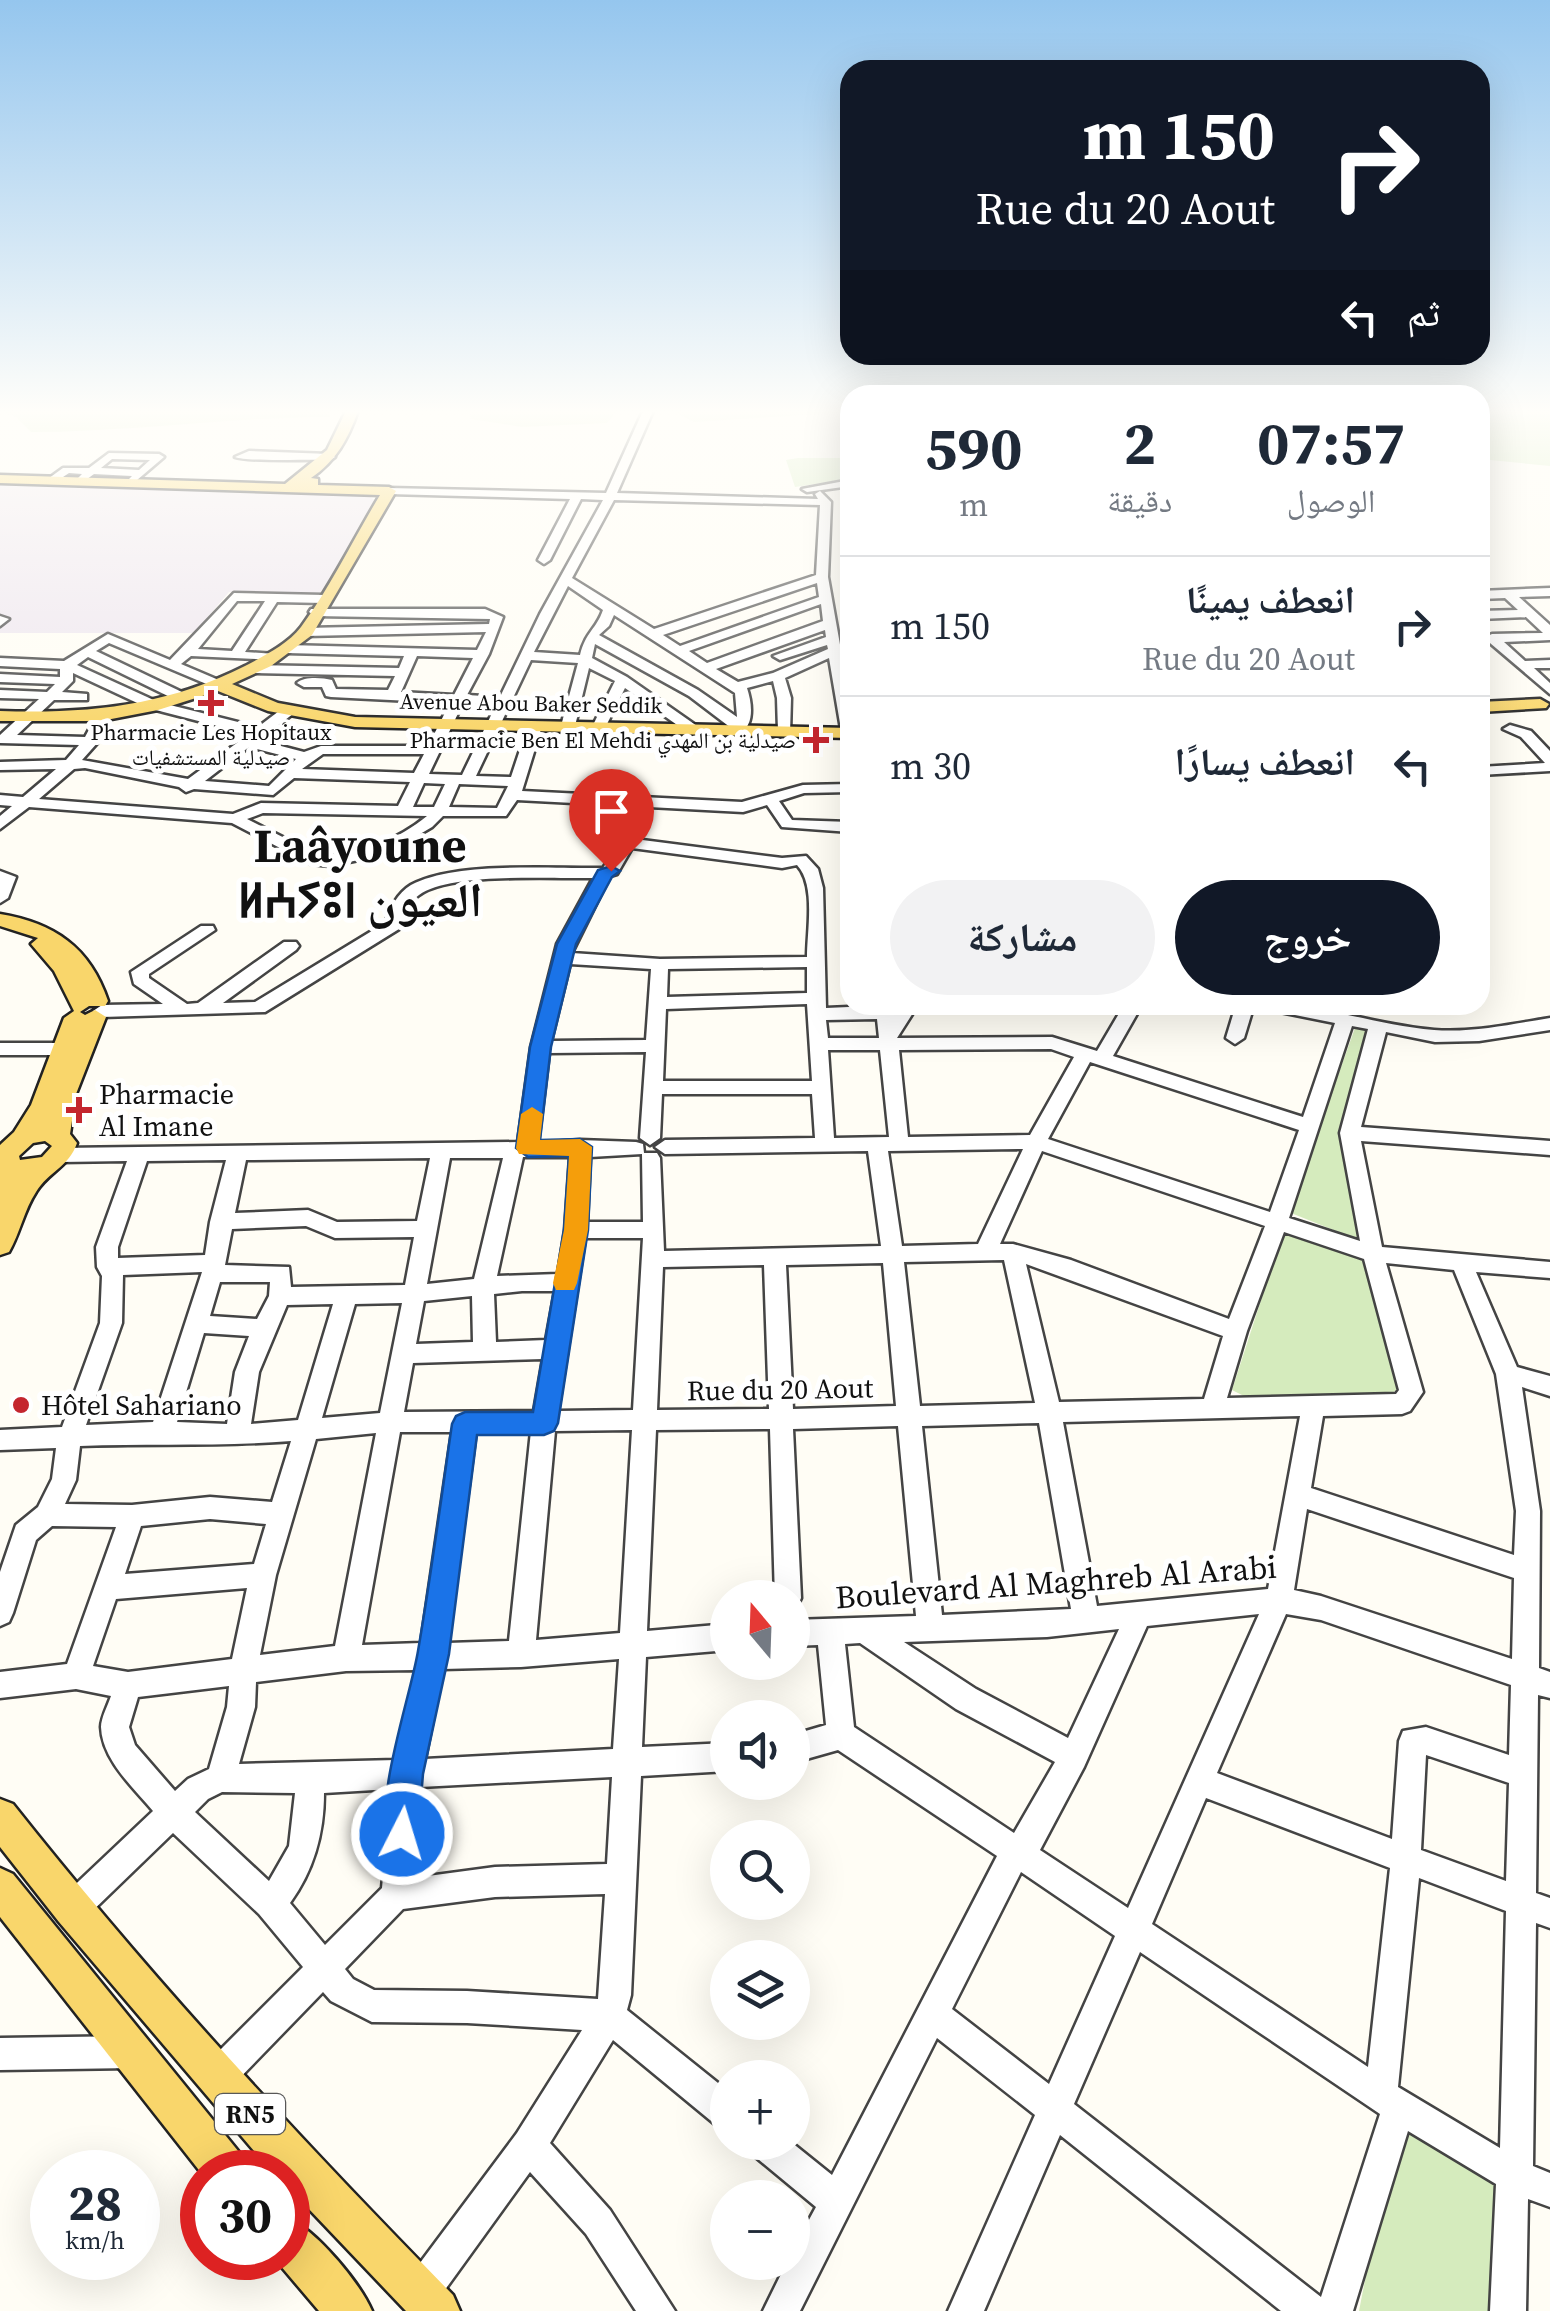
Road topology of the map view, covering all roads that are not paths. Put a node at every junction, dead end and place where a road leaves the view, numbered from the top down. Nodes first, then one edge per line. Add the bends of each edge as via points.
1 (372, 519) edge
2 (565, 519) edge
3 (598, 519) edge
4 (825, 519) edge
5 (544, 560) dead end
6 (822, 577) junction
7 (566, 579) junction
8 (1550, 592) edge
9 (582, 593) junction
10 (1508, 594) junction
11 (1490, 595) edge
12 (275, 596) junction
13 (555, 598) junction
14 (824, 599) junction
15 (320, 605) junction
16 (604, 605) junction
17 (1529, 613) junction
18 (1490, 615) edge
19 (828, 624) junction
20 (494, 628) junction
21 (306, 632) junction
22 (653, 634) junction
23 (1550, 634) edge
24 (591, 636) junction
25 (1490, 637) edge
26 (1490, 641) edge
27 (831, 646) junction
28 (680, 650) junction
29 (85, 651) junction
30 (188, 652) junction
31 (281, 653) junction
32 (412, 653) junction
33 (483, 654) junction
34 (236, 655) junction
35 (528, 656) junction
36 (583, 659) junction
37 (0, 662) edge
38 (67, 664) junction
39 (1550, 664) edge
40 (171, 666) junction
41 (252, 669) junction
42 (1524, 669) junction
43 (338, 671) junction
44 (715, 671) junction
45 (403, 672) junction
46 (778, 676) junction
47 (0, 678) edge
48 (97, 680) junction
49 (622, 680) junction
50 (66, 681) junction
51 (327, 683) junction
52 (216, 684) junction
53 (285, 684) dead end
54 (736, 686) junction
55 (840, 689) edge
56 (0, 694) edge
57 (394, 694) junction
58 (52, 696) junction
59 (179, 696) junction
60 (1544, 696) edge
61 (82, 697) junction
62 (459, 700) junction
63 (506, 701) junction
64 (1490, 702) edge
65 (153, 705) junction
66 (288, 711) junction
67 (0, 716) edge
68 (103, 716) junction
69 (31, 717) junction
70 (64, 717) junction
71 (445, 724) junction
72 (494, 725) junction
73 (536, 726) junction
74 (568, 726) junction
75 (600, 727) junction
76 (738, 728) junction
77 (692, 729) junction
78 (784, 730) junction
79 (1510, 730) dead end
80 (260, 732) junction
81 (840, 735) edge
82 (3, 739) edge
83 (92, 741) junction
84 (247, 742) junction
85 (434, 750) junction
86 (306, 757) junction
87 (1550, 763) edge
88 (73, 764) junction
89 (0, 766) edge
90 (1490, 769) edge
91 (290, 773) junction
92 (422, 778) junction
93 (460, 780) junction
94 (189, 784) junction
95 (516, 788) junction
96 (840, 788) edge
97 (273, 791) junction
98 (773, 797) junction
99 (840, 798) edge
100 (0, 800) edge
101 (24, 802) junction
102 (260, 808) junction
103 (403, 811) junction
104 (439, 812) junction
105 (170, 813) junction
106 (235, 819) junction
107 (0, 824) edge
108 (840, 827) edge
109 (604, 874) junction
110 (0, 876) edge
111 (0, 898) edge
112 (0, 920) edge
113 (0, 929) edge
114 (207, 930) dead end
115 (290, 946) dead end
116 (565, 958) junction
117 (815, 962) junction
118 (660, 964) junction
119 (658, 1003) junction
120 (816, 1006) junction
121 (840, 1007) edge
122 (192, 1010) junction
123 (90, 1011) junction
124 (887, 1015) edge
125 (904, 1015) edge
126 (1125, 1015) edge
127 (1242, 1015) edge
128 (1319, 1015) edge
129 (1345, 1021) junction
130 (1541, 1026) edge
131 (1378, 1027) junction
132 (1235, 1038) dead end
133 (890, 1039) junction
134 (820, 1044) junction
135 (657, 1046) junction
136 (1550, 1046) edge
137 (540, 1047) junction
138 (0, 1048) edge
139 (65, 1049) junction
140 (1094, 1055) junction
141 (822, 1087) junction
142 (655, 1088) junction
143 (1309, 1126) junction
144 (1350, 1133) junction
145 (1036, 1142) junction
146 (825, 1144) junction
147 (888, 1144) junction
148 (580, 1147) junction
149 (521, 1148) junction
150 (650, 1148) junction
151 (1550, 1148) edge
152 (10, 1151) edge
153 (442, 1151) junction
154 (54, 1152) junction
155 (237, 1154) junction
156 (140, 1155) junction
157 (0, 1200) edge
158 (220, 1222) junction
159 (1277, 1222) junction
160 (424, 1230) junction
161 (576, 1230) junction
162 (654, 1230) junction
163 (0, 1245) edge
164 (986, 1251) junction
165 (1013, 1252) junction
166 (1373, 1254) junction
167 (893, 1256) junction
168 (776, 1258) junction
169 (652, 1259) junction
170 (1462, 1263) junction
171 (108, 1267) junction
172 (214, 1268) junction
173 (1550, 1270) edge
174 (565, 1282) junction
175 (482, 1286) junction
176 (412, 1294) junction
177 (280, 1296) junction
178 (346, 1297) junction
179 (196, 1324) junction
180 (263, 1328) junction
181 (1236, 1331) junction
182 (555, 1349) junction
183 (484, 1351) junction
184 (406, 1354) junction
185 (1508, 1374) junction
186 (1550, 1386) edge
187 (1213, 1407) junction
188 (1313, 1408) junction
189 (1049, 1412) junction
190 (909, 1416) junction
191 (782, 1420) junction
192 (642, 1421) junction
193 (390, 1422) junction
194 (544, 1423) junction
195 (465, 1424) junction
196 (307, 1430) junction
197 (162, 1432) junction
198 (237, 1435) junction
199 (69, 1439) junction
200 (0, 1440) edge
201 (1298, 1495) junction
202 (280, 1514) junction
203 (47, 1515) junction
204 (1539, 1515) edge
205 (132, 1516) junction
206 (1528, 1571) junction
207 (263, 1576) junction
208 (787, 1580) edge
209 (110, 1587) junction
210 (1279, 1600) junction
211 (0, 1613) edge
212 (1140, 1613) junction
213 (1086, 1620) junction
214 (930, 1626) junction
215 (865, 1630) junction
216 (810, 1632) edge
217 (830, 1632) junction
218 (710, 1638) edge
219 (635, 1644) junction
220 (433, 1654) junction
221 (521, 1654) junction
222 (346, 1658) junction
223 (244, 1672) junction
224 (76, 1676) junction
225 (1539, 1682) edge
226 (0, 1685) edge
227 (128, 1685) junction
228 (841, 1735) junction
229 (810, 1743) edge
230 (1074, 1757) junction
231 (710, 1758) edge
232 (628, 1764) junction
233 (407, 1774) junction
234 (1524, 1774) junction
235 (221, 1778) junction
236 (309, 1779) junction
237 (1200, 1781) junction
238 (174, 1813) junction
239 (0, 1817) edge
240 (1016, 1852) junction
241 (1406, 1858) junction
242 (620, 1878) junction
243 (0, 1887) edge
244 (396, 1896) junction
245 (270, 1902) junction
246 (1535, 1907) edge
247 (72, 1909) junction
248 (14, 1924) edge
249 (1134, 1930) junction
250 (323, 1970) junction
251 (933, 2014) junction
252 (609, 2016) junction
253 (132, 2052) junction
254 (0, 2054) edge
255 (218, 2076) junction
256 (710, 2097) edge
257 (1390, 2100) junction
258 (1054, 2110) junction
259 (528, 2145) junction
260 (210, 2150) edge
261 (786, 2160) edge
262 (1516, 2176) junction
263 (1550, 2190) edge
264 (836, 2202) junction
265 (310, 2266) edge
266 (429, 2302) edge
267 (349, 2311) edge
268 (657, 2311) edge
269 (780, 2311) edge
270 (966, 2311) edge
271 (1310, 2311) edge
272 (1335, 2311) edge
273 (1508, 2311) edge

1 - 15 main road
2 - 5 street
3 - 7 street
4 - 6 street
6 - 14 street
6 - 22 street
7 - 9 street
7 - 13 street
8 - 10 street
9 - 13 street
9 - 16 street
10 - 11 street
10 - 17 street
12 - 15 street
12 - 30 street via 231,599
12 - 34 street
13 - 35 street
14 - 19 street
14 - 28 street
15 - 20 street via 485,614 497,618
15 - 21 main road
16 - 22 street
16 - 24 street via 610,609 605,623
17 - 18 street
17 - 23 street
19 - 27 street
19 - 44 street
20 - 21 street
20 - 33 street
21 - 31 main road
22 - 28 street
23 - 25 street
24 - 36 street
24 - 76 street via 707,702
26 - 42 street
27 - 44 street
27 - 46 street
27 - 55 street
28 - 44 street
29 - 38 street
29 - 40 street via 112,638
29 - 59 street
30 - 34 street
30 - 40 street
31 - 32 street
31 - 34 street
31 - 41 main road
32 - 33 street
32 - 45 street
33 - 62 street
35 - 36 street
35 - 63 street
36 - 49 street
36 - 74 street
37 - 38 street
38 - 48 street
38 - 50 street
39 - 42 street
40 - 52 street
41 - 43 street
41 - 52 main road
42 - 60 street
43 - 45 street
43 - 51 street
44 - 54 street
45 - 57 street
46 - 54 street
46 - 78 street
47 - 50 street
48 - 61 street
48 - 65 street
49 - 75 street
49 - 77 street
50 - 58 street
51 - 53 street
51 - 57 street via 331,694
52 - 59 main road
52 - 66 main road, Avenue Abou Baker Seddik
54 - 76 street via 745,714
56 - 58 street
57 - 62 street
58 - 61 street
58 - 69 street
59 - 65 main road
60 - 64 main road
61 - 70 street
62 - 63 street
62 - 71 street
63 - 72 street
65 - 68 main road
65 - 80 street
66 - 71 main road, Avenue Abou Baker Seddik via 355,722
66 - 80 street
67 - 69 main road
68 - 70 main road
68 - 83 street
69 - 70 main road
69 - 82 street
71 - 72 main road, Avenue Abou Baker Seddik
71 - 85 street
72 - 73 main road, Avenue Abou Baker Seddik
72 - 93 street
73 - 74 main road, Avenue Abou Baker Seddik
73 - 95 street
74 - 75 main road, Avenue Abou Baker Seddik
75 - 77 main road, Avenue Abou Baker Seddik
76 - 77 main road, Avenue Abou Baker Seddik
76 - 78 main road, Avenue Abou Baker Seddik
78 - 81 main road, Avenue Abou Baker Seddik
79 - 87 street via 1526,734
80 - 84 street
82 - 83 street
83 - 88 street
84 - 86 street
84 - 94 street
85 - 86 street via 329,749
85 - 92 street
86 - 91 street
87 - 90 street
88 - 89 street
88 - 94 street
88 - 101 street
91 - 92 street
91 - 97 street
92 - 93 street
92 - 103 street
93 - 95 street
93 - 104 street
94 - 97 street
94 - 105 street
95 - 98 street via 729,807
95 - 104 street via 501,813
96 - 98 street
97 - 102 street
98 - 99 street
98 - 108 street via 788,824
100 - 101 street
101 - 105 street
101 - 107 street
102 - 103 street
102 - 106 street
103 - 104 street
104 - 106 street via 378,848 328,862
105 - 106 street
109 - 116 street via 572,929
109 - 117 street via 627,843 782,863 800,859 813,876
109 - 122 street via 492,877 415,889 393,925 270,1004
110 - 111 street via 8,877
112 - 123 main road via 57,938 82,965
113 - 123 main road via 50,951
114 - 122 street via 140,972 140,980
115 - 122 street
116 - 118 street
116 - 137 street
117 - 118 street
117 - 120 street
118 - 119 street
119 - 120 street
119 - 135 street
120 - 121 street
120 - 134 street
122 - 123 street
123 - 139 main road
123 - 154 main road
124 - 133 street
125 - 133 street
126 - 140 street
127 - 132 street
128 - 129 street
129 - 131 street
129 - 143 street
130 - 131 street via 1458,1037
130 - 136 street
131 - 144 street
133 - 134 street
133 - 140 street via 1038,1042
133 - 147 street
134 - 141 street
135 - 137 street
135 - 142 street
137 - 149 street
138 - 139 street
139 - 152 main road via 42,1106
140 - 143 street
140 - 145 street
141 - 142 street
141 - 146 street
142 - 150 street
143 - 159 street
144 - 151 street
144 - 166 street
145 - 147 street
145 - 159 street
145 - 164 street
146 - 147 street
146 - 150 street
147 - 167 street
148 - 149 street
148 - 150 street
148 - 161 street
149 - 153 street
149 - 175 street
150 - 162 street
152 - 154 main road via 25,1171
152 - 154 main road via 41,1132
152 - 157 main road
153 - 155 street
153 - 160 street
154 - 156 street
154 - 163 main road via 26,1185
155 - 156 street
155 - 158 street
156 - 171 street via 107,1248
158 - 160 street via 308,1218 335,1230
158 - 172 street
159 - 166 street
159 - 181 street
160 - 176 street
161 - 162 street
161 - 174 street
162 - 169 street
164 - 165 street
164 - 167 street
165 - 181 street
165 - 189 street
166 - 170 street
166 - 188 street, Rue du 20 Aout via 1409,1400
167 - 168 street
167 - 190 street
168 - 169 street
168 - 191 street
169 - 192 street
170 - 173 street
170 - 185 street
171 - 172 street
171 - 199 street via 112,1323
172 - 177 street via 281,1272
172 - 179 street
174 - 175 street
174 - 182 street
175 - 176 street
175 - 183 street
176 - 178 street
176 - 184 street
177 - 178 street
177 - 180 street
178 - 196 street
179 - 180 street
179 - 197 street
180 - 198 street via 247,1372
181 - 187 street
182 - 183 street
182 - 194 street
183 - 184 street
184 - 193 street
185 - 186 street
185 - 204 street
187 - 188 street, Rue du 20 Aout
187 - 189 street, Rue du 20 Aout
188 - 201 street
189 - 190 street, Rue du 20 Aout
189 - 213 street
190 - 191 street, Rue du 20 Aout
190 - 214 street
191 - 192 street, Rue du 20 Aout
191 - 208 street
192 - 194 street, Rue du 20 Aout
192 - 219 street
193 - 195 street, Rue du 20 Aout
193 - 196 street, Rue du 20 Aout
193 - 222 street
194 - 195 street, Rue du 20 Aout
194 - 221 street
195 - 220 street
196 - 198 street, Rue du 20 Aout
196 - 202 street
197 - 198 street, Rue du 20 Aout
197 - 199 street, Rue du 20 Aout
199 - 200 street, Rue du 20 Aout
199 - 203 street via 64,1480
201 - 206 street
201 - 210 street
202 - 205 street via 210,1508
202 - 207 street
203 - 205 street
203 - 211 street via 24,1533
204 - 206 street
205 - 209 street
206 - 225 street
207 - 209 street
207 - 223 street
209 - 224 street
210 - 212 street, Boulevard Al Maghreb Al Arabi
210 - 225 street, Boulevard Al Maghreb Al Arabi via 1321,1608
210 - 237 street
212 - 213 street, Boulevard Al Maghreb Al Arabi
212 - 230 street
213 - 214 street, Boulevard Al Maghreb Al Arabi
214 - 215 street, Boulevard Al Maghreb Al Arabi
215 - 217 street, Boulevard Al Maghreb Al Arabi
215 - 230 street via 966,1699
216 - 217 street, Boulevard Al Maghreb Al Arabi
217 - 228 street
218 - 219 street
219 - 221 street
219 - 232 street
220 - 221 street
220 - 222 street
220 - 233 street
222 - 223 street
223 - 227 street
223 - 235 street
224 - 226 street
224 - 227 street
225 - 234 street
227 - 238 street via 114,1727 117,1741
228 - 229 street
228 - 240 street
230 - 240 street via 1030,1840
231 - 232 street
232 - 233 street
232 - 242 street
233 - 236 street
233 - 244 street
234 - 241 street via 1426,1740 1412,1742
234 - 246 street
235 - 236 street
235 - 238 street
236 - 245 street via 306,1839 294,1876
237 - 241 street
237 - 249 street
238 - 245 street
238 - 247 street
239 - 247 main road, RN5
240 - 249 street
240 - 251 street
241 - 246 street
241 - 257 street
242 - 244 street via 495,1882
242 - 252 street via 617,1979
243 - 248 main road, RN5
244 - 250 street
245 - 250 street
246 - 262 street
247 - 255 main road, RN5
248 - 253 main road, RN5
249 - 257 street
249 - 258 street
250 - 252 street via 372,2006
250 - 255 street
251 - 258 street
251 - 264 street
252 - 256 street
252 - 259 street
253 - 254 street
253 - 260 main road, RN5
255 - 266 main road, RN5
257 - 262 street
257 - 272 street
258 - 270 street
258 - 271 street
259 - 266 street
259 - 268 street via 598,2222
261 - 264 street
262 - 263 street
262 - 273 street
264 - 269 street
265 - 267 main road

